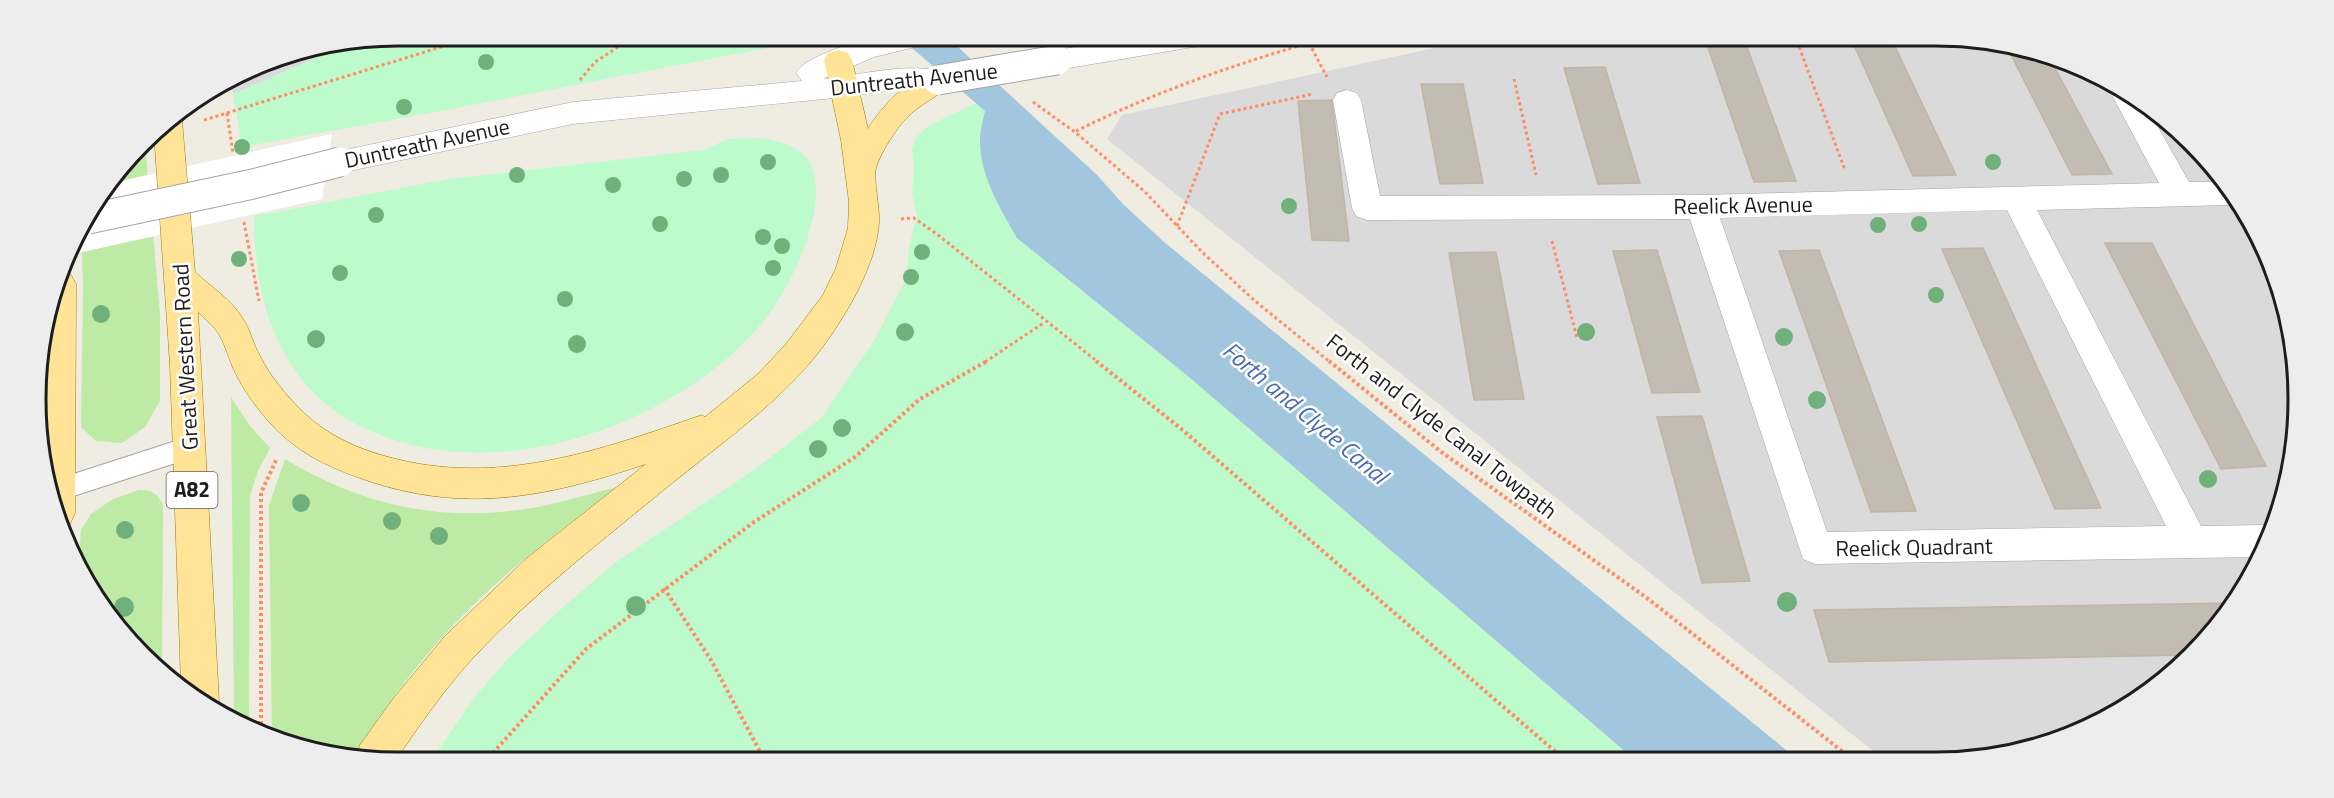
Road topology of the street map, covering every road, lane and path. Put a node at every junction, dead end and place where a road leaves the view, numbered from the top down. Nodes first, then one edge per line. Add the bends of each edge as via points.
1 (443, 46) edge
2 (621, 46) edge
3 (874, 46) edge
4 (1140, 46) edge
5 (1299, 46) edge
6 (1310, 46) edge
7 (1800, 46) edge
8 (838, 60) junction
9 (938, 80) junction
10 (844, 87) junction
11 (1332, 91) junction
12 (770, 93) junction
13 (1030, 100) dead end
14 (2132, 107) edge
15 (573, 113) junction
16 (180, 122) edge
17 (1075, 132) junction
18 (169, 133) edge
19 (859, 172) junction
20 (2221, 193) edge
21 (2180, 194) junction
22 (2016, 198) junction
23 (1857, 203) junction
24 (1701, 207) junction
25 (98, 217) edge
26 (1177, 226) junction
27 (938, 235) dead end
28 (181, 278) junction
29 (60, 305) edge
30 (1045, 322) junction
31 (723, 423) junction
32 (190, 447) junction
33 (58, 487) edge
34 (62, 500) edge
35 (2257, 542) edge
36 (2192, 543) junction
37 (664, 588) junction
38 (200, 690) edge
39 (379, 751) edge
40 (494, 752) edge
41 (760, 752) edge
42 (1555, 752) edge
43 (1843, 752) edge

1 - 16 path
2 - 15 path via 582,73
3 - 8 street, Duntreath Avenue
4 - 9 street, Duntreath Avenue, bridge
5 - 17 path via 1160,90
6 - 11 path
7 - 23 path
8 - 10 main road
8 - 12 street, Duntreath Avenue
9 - 10 street, Duntreath Avenue via 902,79
9 - 19 main road via 888,119
10 - 12 street, Duntreath Avenue
10 - 19 main road
11 - 24 street, Reelick Avenue via 1367,208
11 - 26 path via 1220,114
12 - 15 street, Duntreath Avenue
13 - 17 path, Forth and Clyde Canal Towpath
14 - 21 street
15 - 25 street, Duntreath Avenue, bridge
17 - 26 path, Forth and Clyde Canal Towpath via 1144,190
18 - 28 main road, Great Western Road / A82
19 - 31 main road via 864,224 853,268 831,310 801,352
20 - 21 street, Reelick Avenue
21 - 22 street, Reelick Avenue
22 - 23 street, Reelick Avenue
22 - 36 street
23 - 24 street, Reelick Avenue
24 - 36 street, Reelick Quadrant via 1815,548
26 - 43 path, Forth and Clyde Canal Towpath via 1255,301 1440,451 1647,598
27 - 30 path
28 - 31 main road via 230,326 267,397 299,430 343,458 392,475 448,485 500,485 548,478
28 - 32 main road, Great Western Road / A82
29 - 33 main road
30 - 37 path via 920,399 855,457 754,522
30 - 42 path via 1179,427
31 - 39 main road via 540,570 492,614 458,648
32 - 34 lane
32 - 38 main road, Great Western Road / A82
35 - 36 street, Reelick Quadrant
37 - 40 path via 586,649
37 - 41 path via 711,660

